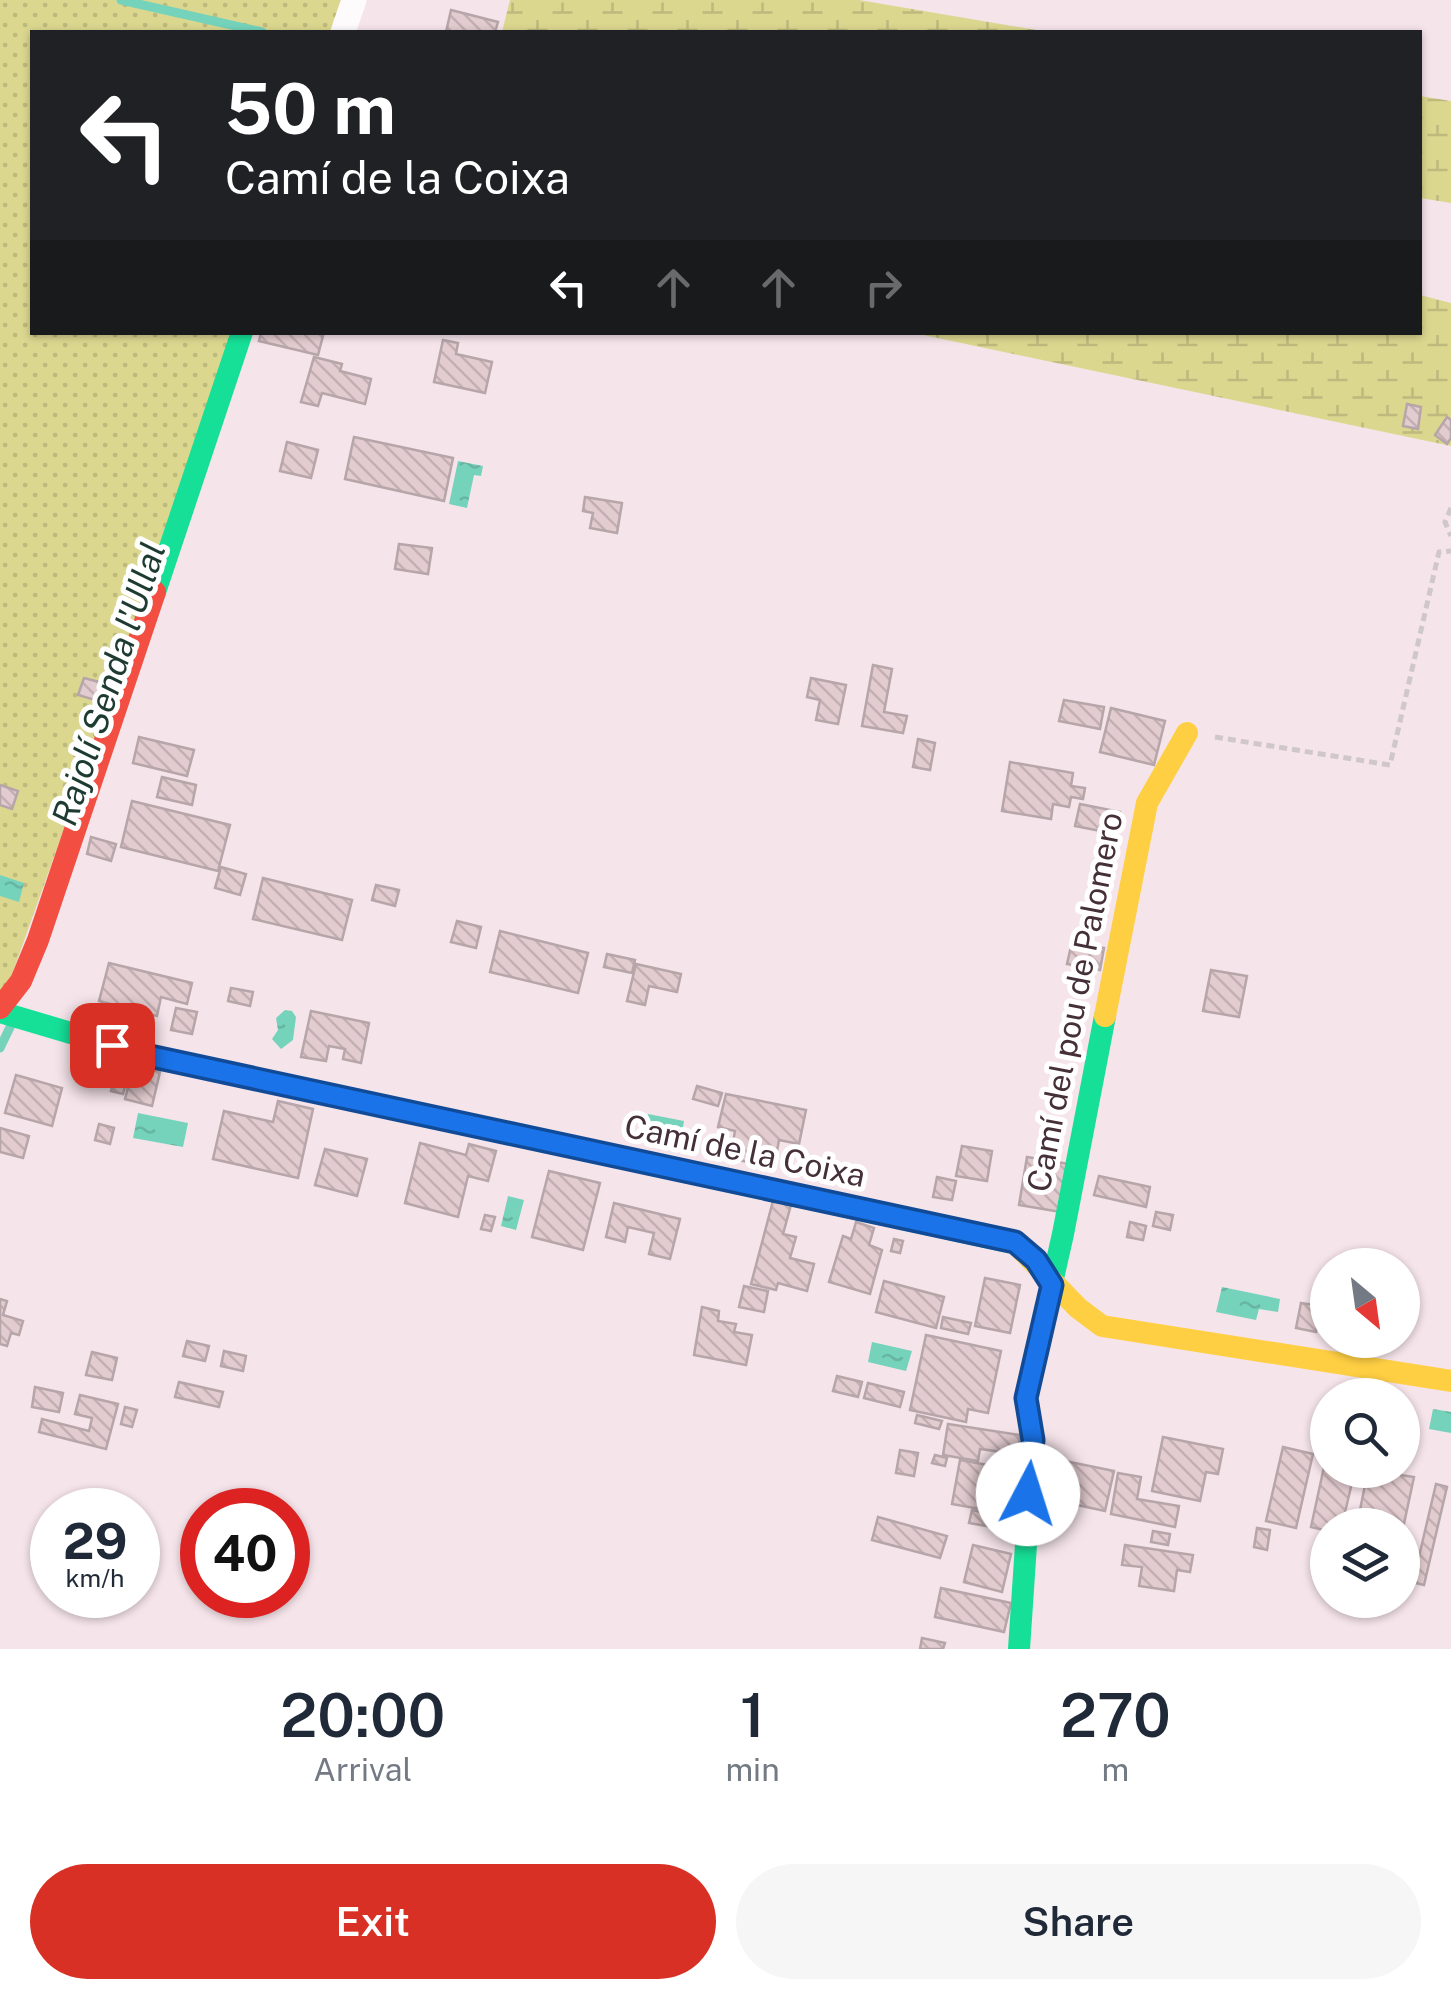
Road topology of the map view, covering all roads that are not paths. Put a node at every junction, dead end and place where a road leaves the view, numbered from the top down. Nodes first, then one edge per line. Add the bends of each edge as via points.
1 (354, 0) edge
2 (344, 30) edge
3 (241, 335) edge
4 (1187, 732) road end
5 (0, 1010) edge
6 (1052, 1285) junction
7 (1451, 1381) edge
8 (1019, 1649) edge

1 - 2 street
3 - 5 street via 38,940
4 - 6 street, Camí del pou de Palomero via 1147,803
5 - 6 street, Camí de la Coixa via 145,1055 1015,1242
6 - 7 street, Camí de la Coixa via 1102,1326
6 - 8 street, Camí del pou de Palomero via 1026,1398 1033,1440

